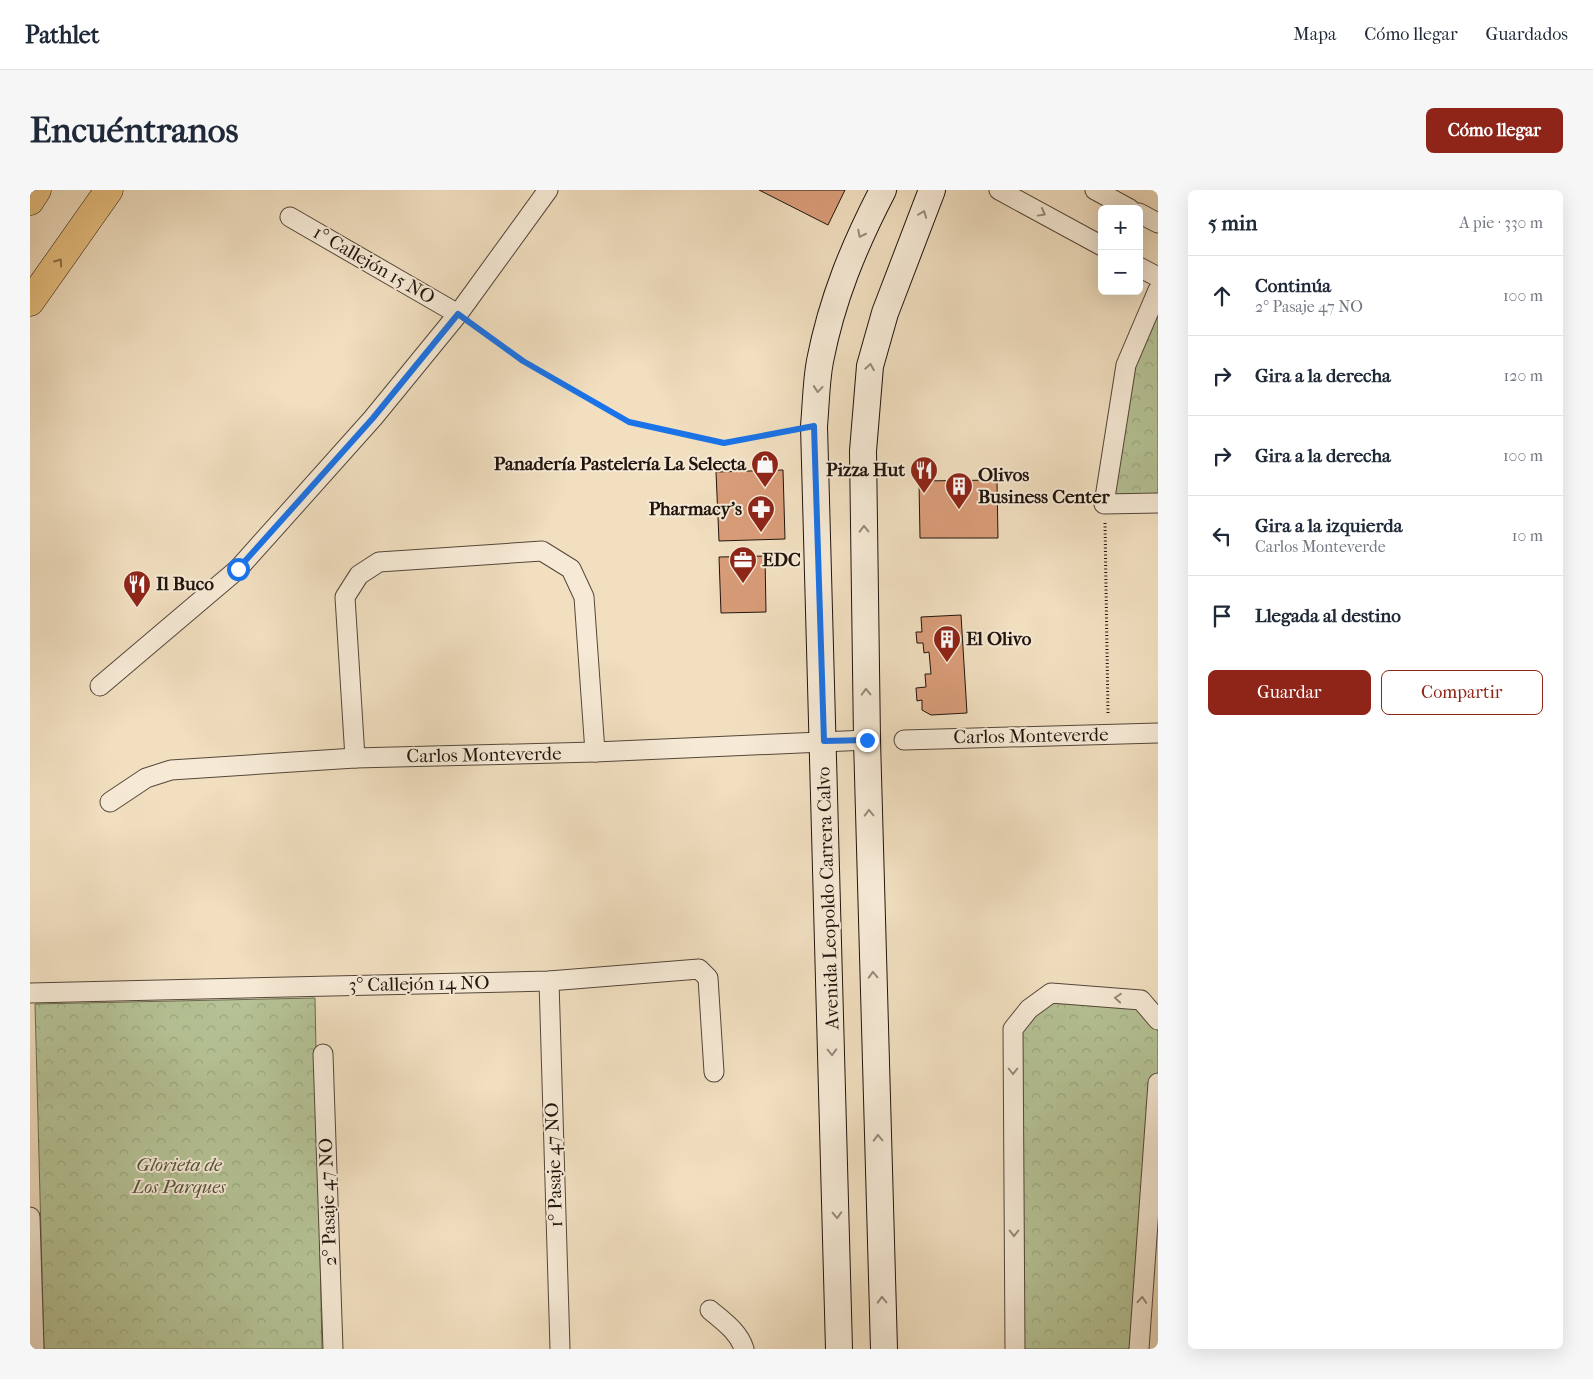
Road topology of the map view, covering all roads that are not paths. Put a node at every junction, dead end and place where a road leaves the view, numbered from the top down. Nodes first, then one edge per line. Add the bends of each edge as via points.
1 (37, 190) edge
2 (109, 190) edge
3 (548, 190) edge
4 (883, 190) edge
5 (932, 190) edge
6 (999, 190) edge
7 (1094, 190) edge
8 (30, 201) edge
9 (1122, 205) edge
10 (1143, 215) edge
11 (290, 216) dead end
12 (1158, 223) edge
13 (1098, 244) edge
14 (1143, 269) edge
15 (1158, 277) edge
16 (1158, 290) edge
17 (30, 302) edge
18 (458, 314) junction
19 (1158, 503) edge
20 (100, 686) dead end
21 (1158, 733) edge
22 (867, 740) junction
23 (904, 740) dead end
24 (824, 741) junction
25 (595, 752) junction
26 (355, 758) junction
27 (110, 802) dead end
28 (548, 982) junction
29 (30, 993) edge
30 (1158, 1020) edge
31 (323, 1054) dead end
32 (714, 1072) dead end
33 (1158, 1083) edge
34 (30, 1217) edge
35 (30, 1223) edge
36 (710, 1310) dead end
37 (34, 1349) edge
38 (333, 1349) edge
39 (560, 1349) edge
40 (744, 1349) edge
41 (839, 1349) edge
42 (884, 1349) edge
43 (1015, 1349) edge
44 (1139, 1349) edge

1 - 8 highway
17 -> 2 highway
3 - 18 street
4 -> 24 main road, Avenida Leopoldo Carrera Calvo via 854,247 835,299 820,363 814,426
22 -> 5 main road via 863,451 870,366 884,313
6 -> 13 street
7 - 9 street
10 - 12 street
11 - 18 street, 1° Callejón 15 NO
14 - 15 street
16 - 19 street via 1126,366 1104,504
18 - 20 street via 373,418 238,569
21 - 23 street, Carlos Monteverde
22 - 24 street, Carlos Monteverde
42 -> 22 main road
24 - 25 street, Carlos Monteverde
24 -> 41 main road, Avenida Leopoldo Carrera Calvo
25 - 26 street, Carlos Monteverde
25 - 26 street via 584,597 571,569 542,551 379,562 359,575 345,597
26 - 27 street, Carlos Monteverde via 171,770 146,778
28 - 29 street, 3° Callejón 14 NO
28 - 32 street, 3° Callejón 14 NO via 699,969 708,978
28 - 39 street, 1° Pasaje 47 NO
30 -> 43 street via 1141,1000 1051,993 1029,1009 1013,1029
31 - 38 street, 2° Pasaje 47 NO
44 -> 33 street
34 - 35 street
35 - 37 street
36 - 40 street via 733,1330

